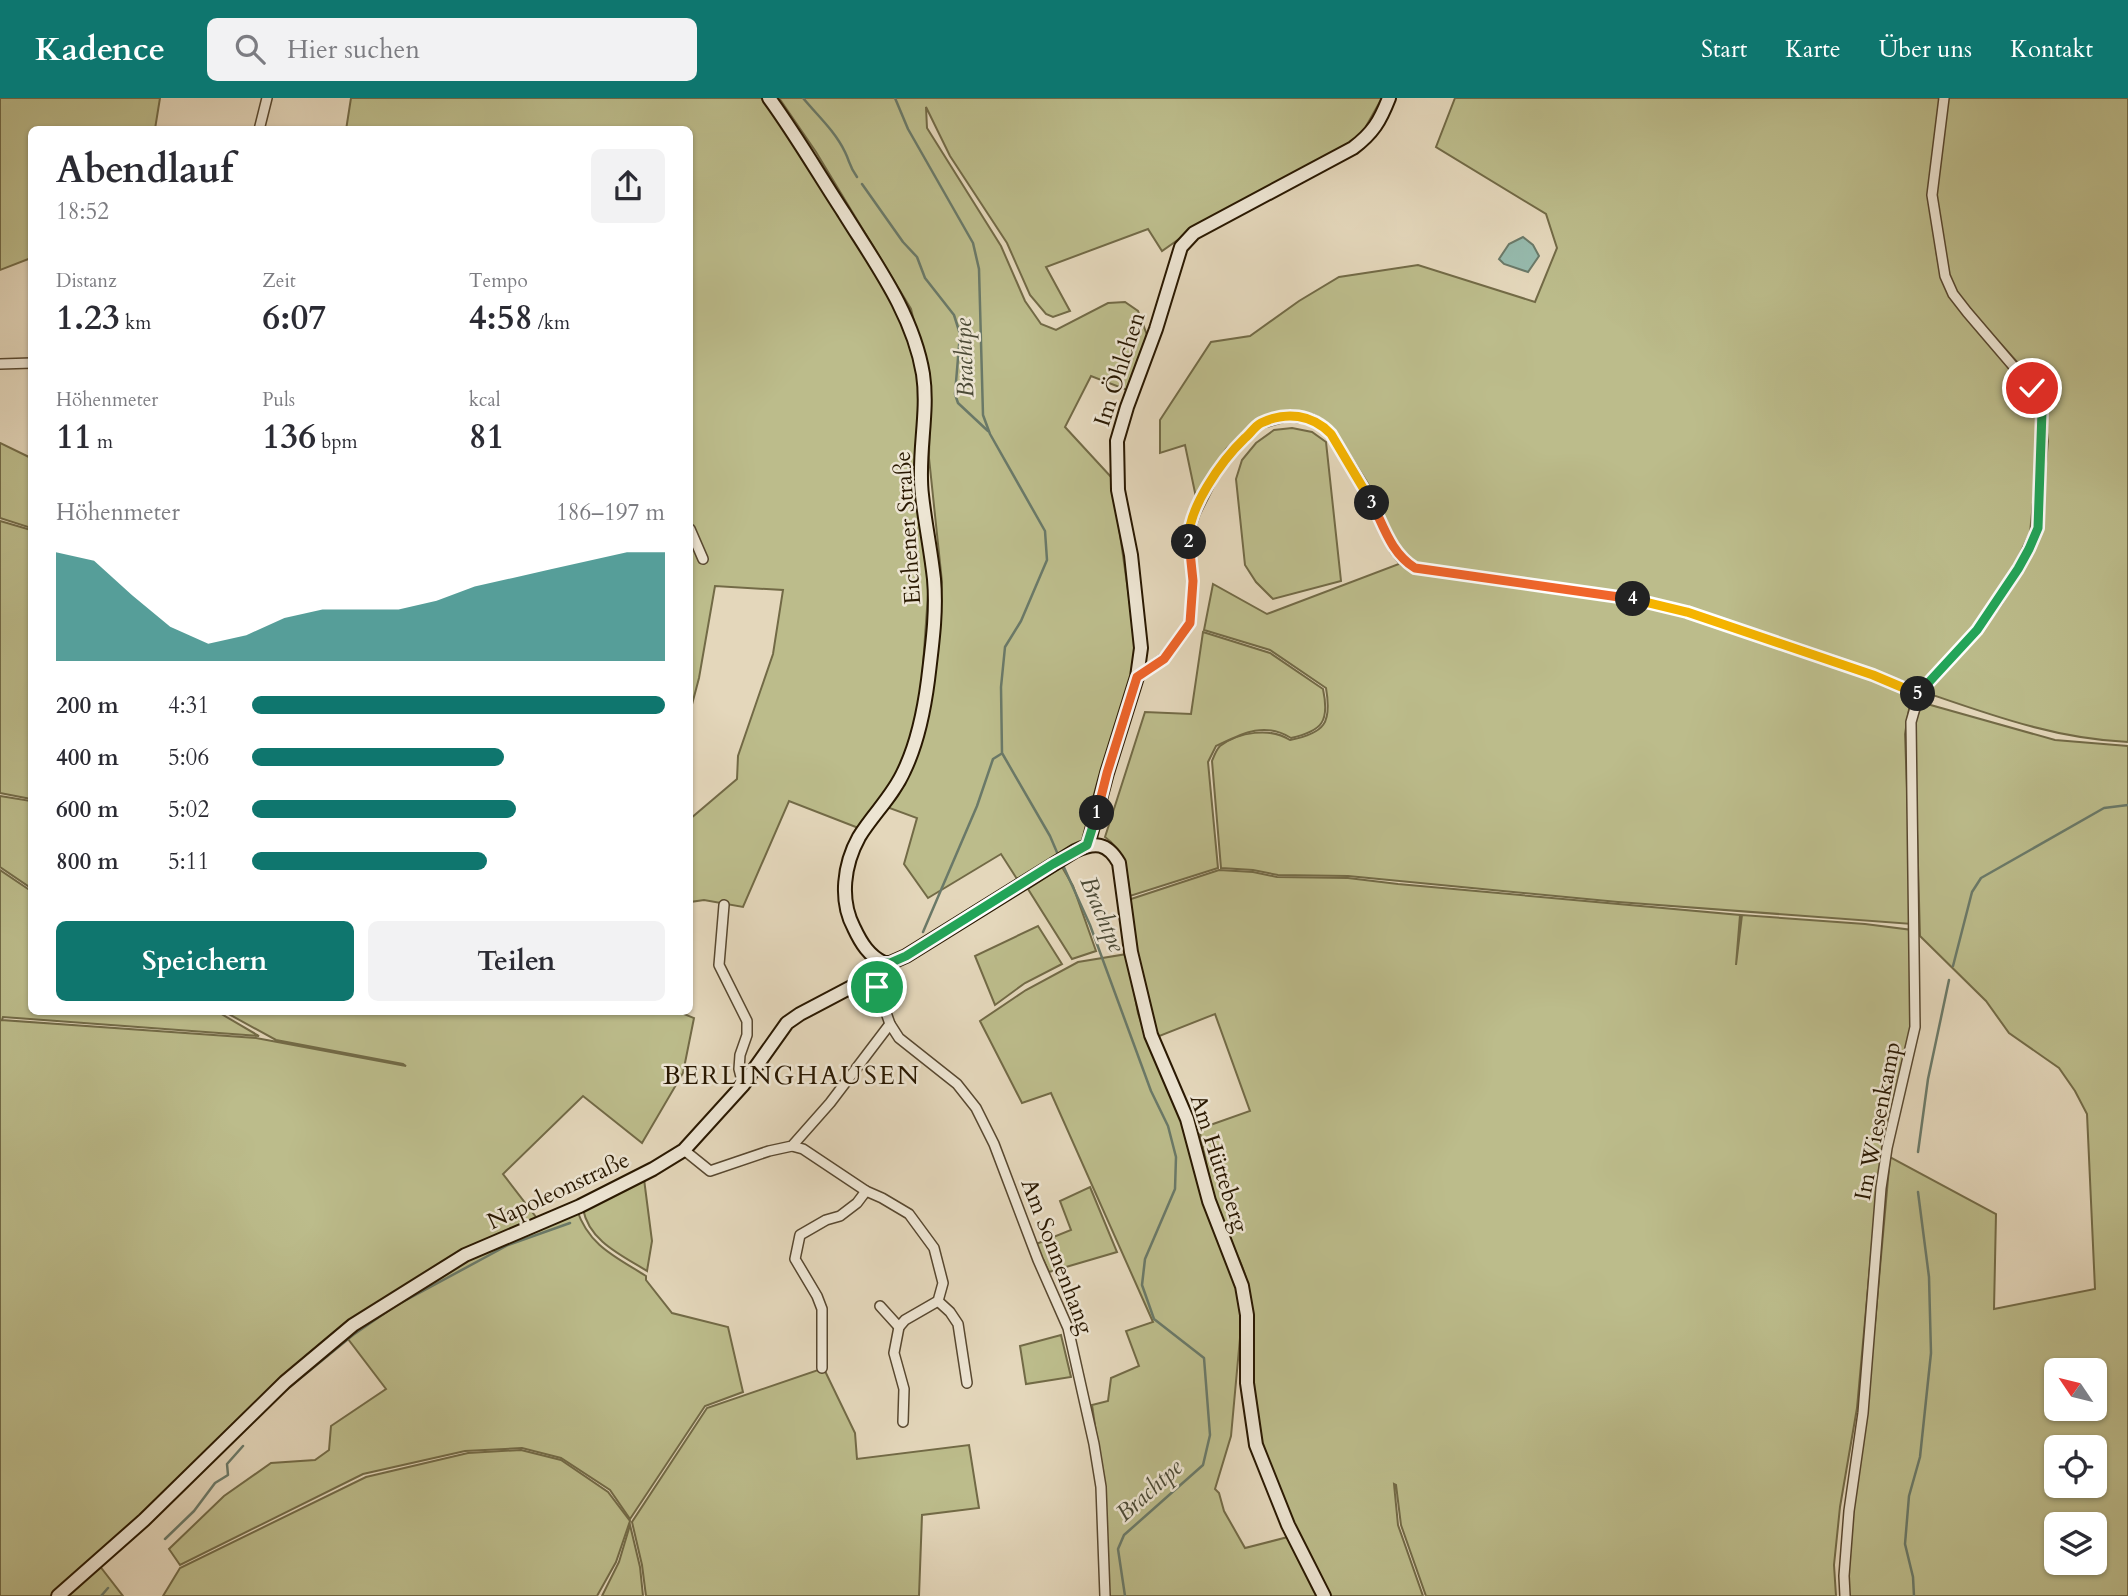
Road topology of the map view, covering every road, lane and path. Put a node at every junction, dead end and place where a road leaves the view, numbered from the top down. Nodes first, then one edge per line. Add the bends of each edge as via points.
1 (267, 98) edge
2 (769, 98) edge
3 (1389, 98) edge
4 (1944, 98) edge
5 (260, 126) edge
6 (28, 363) edge
7 (0, 364) edge
8 (693, 536) edge
9 (703, 559) dead end
10 (1137, 677) junction
11 (1919, 694) junction
12 (1087, 845) junction
13 (724, 905) dead end
14 (884, 963) junction
15 (871, 974) junction
16 (890, 1024) junction
17 (743, 1085) junction
18 (792, 1146) junction
19 (684, 1150) junction
20 (866, 1191) junction
21 (938, 1301) junction
22 (880, 1306) dead end
23 (899, 1327) junction
24 (822, 1368) dead end
25 (967, 1383) dead end
26 (903, 1422) dead end
27 (58, 1596) edge
28 (1105, 1596) edge
29 (1324, 1596) edge
30 (1845, 1596) edge

1 - 5 street
2 - 14 main road, Eichener Straße via 903,311 923,376 920,477 935,608 924,713 898,783 858,839 845,890 847,912 859,939
3 - 10 main road, Im Öhlchen via 1376,127 1353,148 1194,233 1181,247 1117,441 1118,490 1141,648
4 - 11 street via 1932,195 1945,276 1953,294 2038,398 2042,442 2038,528 2029,549 1977,630
6 - 7 street
8 - 9 street
10 - 11 street via 1164,659 1190,623 1193,581 1188,534 1213,477 1259,424 1294,416 1311,419 1331,434 1395,550 1415,568 1639,600 1687,612
10 - 12 main road, Im Öhlchen
11 - 30 street, Im Wiesenkamp via 1910,737 1915,1027 1881,1188
12 - 14 main road, Napoleonstraße via 906,956
12 - 29 main road, Am Hütteberg via 1108,849 1119,863 1151,1035 1187,1119 1213,1213 1242,1286 1253,1435 1268,1480
13 - 17 street via 719,965 747,1021 739,1069
14 - 15 main road, Napoleonstraße
15 - 16 street, Am Sonnenhang
15 - 17 main road, Napoleonstraße via 788,1023
16 - 18 street
16 - 28 street, Am Sonnenhang via 899,1038 963,1089 976,1108 1069,1328 1101,1486
17 - 19 main road, Napoleonstraße
18 - 19 street via 709,1171
18 - 20 street
19 - 27 main road, Napoleonstraße via 580,1206 465,1255 353,1325 285,1382 136,1528
20 - 21 street via 909,1214 934,1248 943,1283
20 - 24 street via 841,1216 800,1235 796,1251 795,1259 821,1309
21 - 23 street
21 - 25 street via 958,1324
22 - 23 street
23 - 26 street via 894,1353 904,1389

